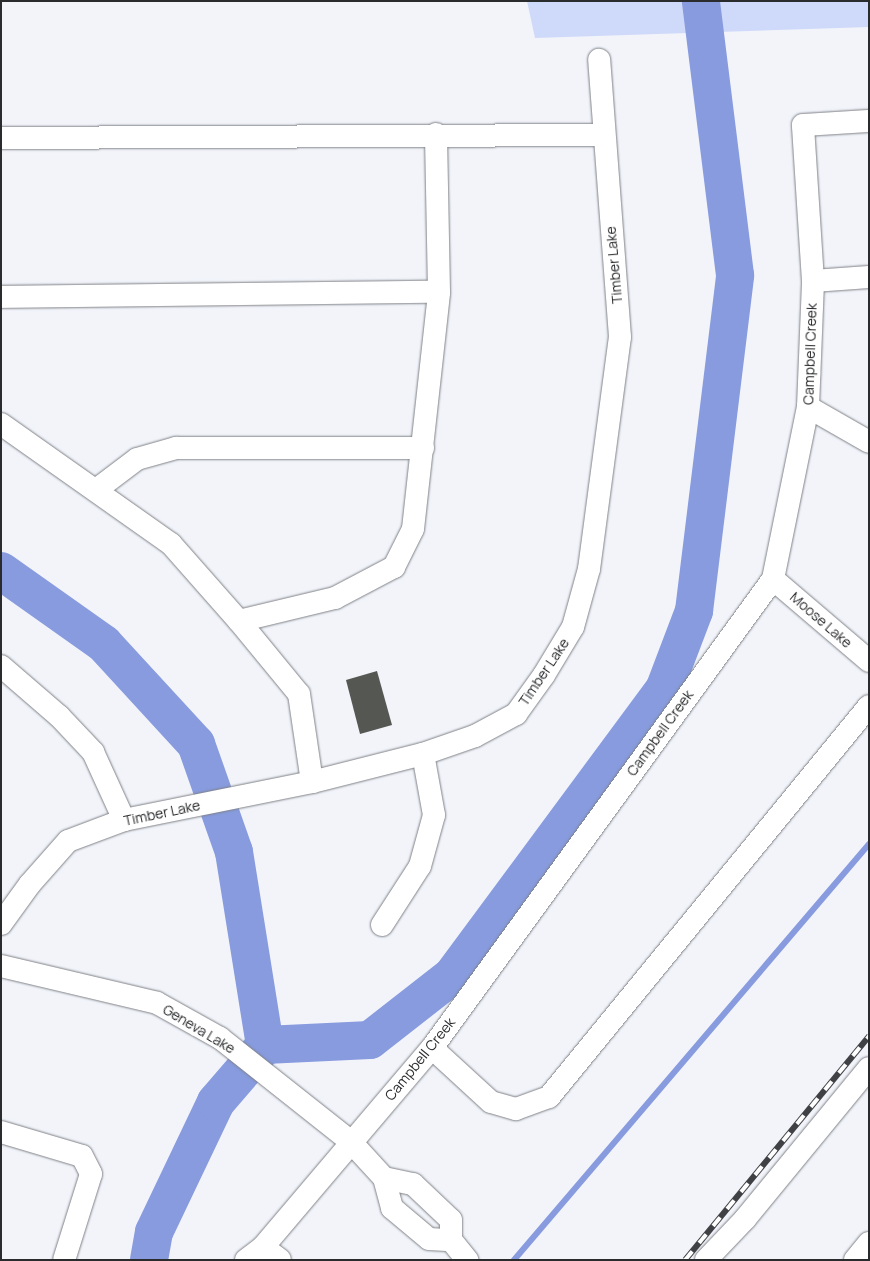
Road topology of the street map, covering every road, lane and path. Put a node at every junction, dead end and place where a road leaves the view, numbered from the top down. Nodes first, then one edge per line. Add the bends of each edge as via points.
1 (599, 60) dead end
2 (869, 121) edge
3 (436, 134) junction
4 (604, 135) junction
5 (1, 138) edge
6 (869, 277) edge
7 (812, 282) junction
8 (438, 292) junction
9 (1, 297) edge
10 (808, 407) junction
11 (1, 424) edge
12 (869, 442) edge
13 (423, 448) junction
14 (96, 490) junction
15 (773, 578) junction
16 (239, 621) junction
17 (869, 661) edge
18 (1, 666) edge
19 (869, 706) edge
20 (423, 754) junction
21 (312, 782) junction
22 (124, 820) junction
23 (1, 924) edge
24 (382, 925) dead end
25 (1, 966) edge
26 (432, 1048) junction
27 (869, 1068) edge
28 (1, 1132) edge
29 (351, 1142) junction
30 (384, 1178) junction
31 (451, 1240) junction
32 (869, 1243) edge
33 (263, 1255) edge
34 (64, 1260) edge
35 (467, 1260) edge
36 (706, 1260) edge
37 (855, 1260) edge

1 - 4 street, Timber Lake
2 - 7 street, Campbell Creek via 802,125
3 - 4 street
3 - 5 street
3 - 8 street
4 - 20 street, Timber Lake via 620,338 589,569 573,627 516,714 475,736
6 - 7 street
7 - 10 street, Campbell Creek
8 - 9 street
8 - 13 street
10 - 12 street
10 - 15 street, Campbell Creek
11 - 14 street
13 - 14 street via 176,448 137,459
13 - 16 street via 413,529 394,567 335,598
14 - 16 street via 171,544
15 - 17 street, Moose Lake
15 - 26 street, Campbell Creek
16 - 21 street via 299,694
18 - 22 street via 58,716 92,752
19 - 26 street via 549,1097 516,1109 491,1102
20 - 21 street, Timber Lake
20 - 24 street via 434,815 420,866
21 - 22 street, Timber Lake
22 - 23 street, Timber Lake via 68,841 30,884
25 - 29 street, Geneva Lake via 157,1003 220,1038
26 - 29 street, Campbell Creek
27 - 36 street via 745,1219
28 - 34 street via 82,1156 91,1174
29 - 30 street, Geneva Lake
29 - 33 street, Campbell Creek
30 - 31 street, Geneva Lake via 392,1208 429,1239
30 - 31 street via 413,1184 451,1220
31 - 35 street
32 - 37 street

